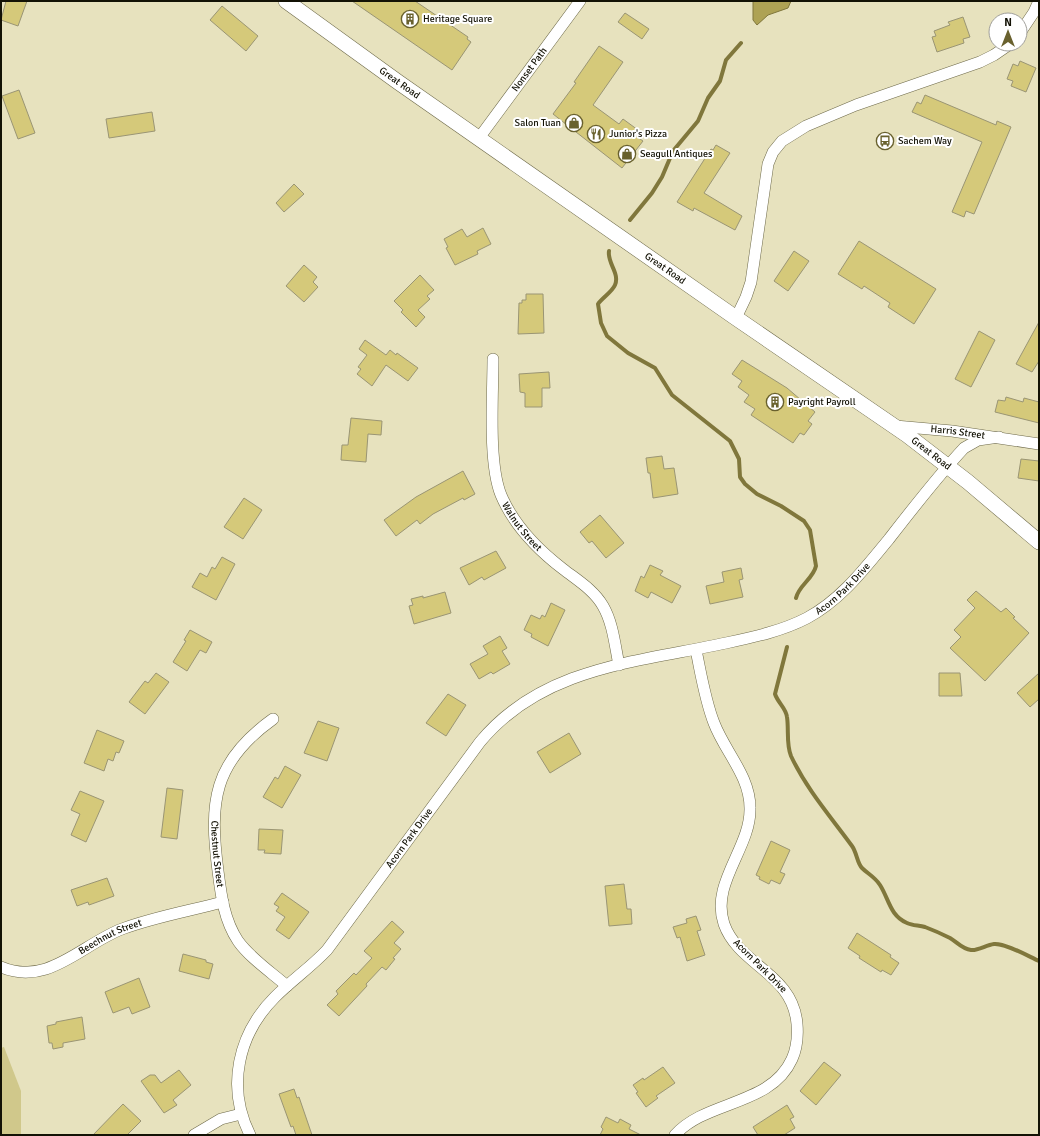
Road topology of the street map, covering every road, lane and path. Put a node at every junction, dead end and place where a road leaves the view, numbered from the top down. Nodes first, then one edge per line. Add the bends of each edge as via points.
1 (286, 1) edge
2 (580, 1) edge
3 (1039, 1) edge
4 (1028, 21) edge
5 (998, 52) edge
6 (479, 138) junction
7 (736, 318) junction
8 (493, 359) dead end
9 (892, 426) junction
10 (999, 437) junction
11 (1039, 444) edge
12 (947, 466) junction
13 (1039, 542) edge
14 (696, 650) junction
15 (619, 665) junction
16 (273, 719) dead end
17 (223, 902) junction
18 (1, 967) edge
19 (288, 986) junction
20 (240, 1114) junction
21 (194, 1135) edge
22 (250, 1135) edge
23 (675, 1135) edge

1 - 6 main road, Great Road
2 - 6 street, Nonset Path
3 - 4 street
5 - 7 street via 980,62 838,112 806,126 782,141 768,164 751,282
6 - 7 main road, Great Road
7 - 9 main road, Great Road
8 - 15 street, Walnut Street via 494,463 501,495 529,540 587,588 603,605 608,615
9 - 10 street, Harris Street
9 - 12 main road, Great Road
10 - 11 street, Harris Street
10 - 12 street, Harris Street via 970,443
12 - 13 main road, Great Road
12 - 14 street, Acorn Park Drive via 853,582 821,610 769,633
14 - 15 street, Acorn Park Drive
14 - 23 street, Acorn Park Drive via 713,722 747,785 750,797 749,823 722,896 724,924 740,950 768,972 788,994 798,1034 791,1060 777,1080 753,1095 690,1122
15 - 19 street, Acorn Park Drive via 552,685 526,699 490,729 328,950
16 - 17 street, Chestnut Street via 238,749 217,791 213,837
17 - 18 street, Beechnut Street via 121,929 70,959 47,969 25,972
17 - 19 street, Chestnut Street via 229,924 239,942
19 - 20 street, Acorn Park Drive via 258,1019 242,1050 237,1077
20 - 21 street via 221,1119
20 - 22 street, Acorn Park Drive

